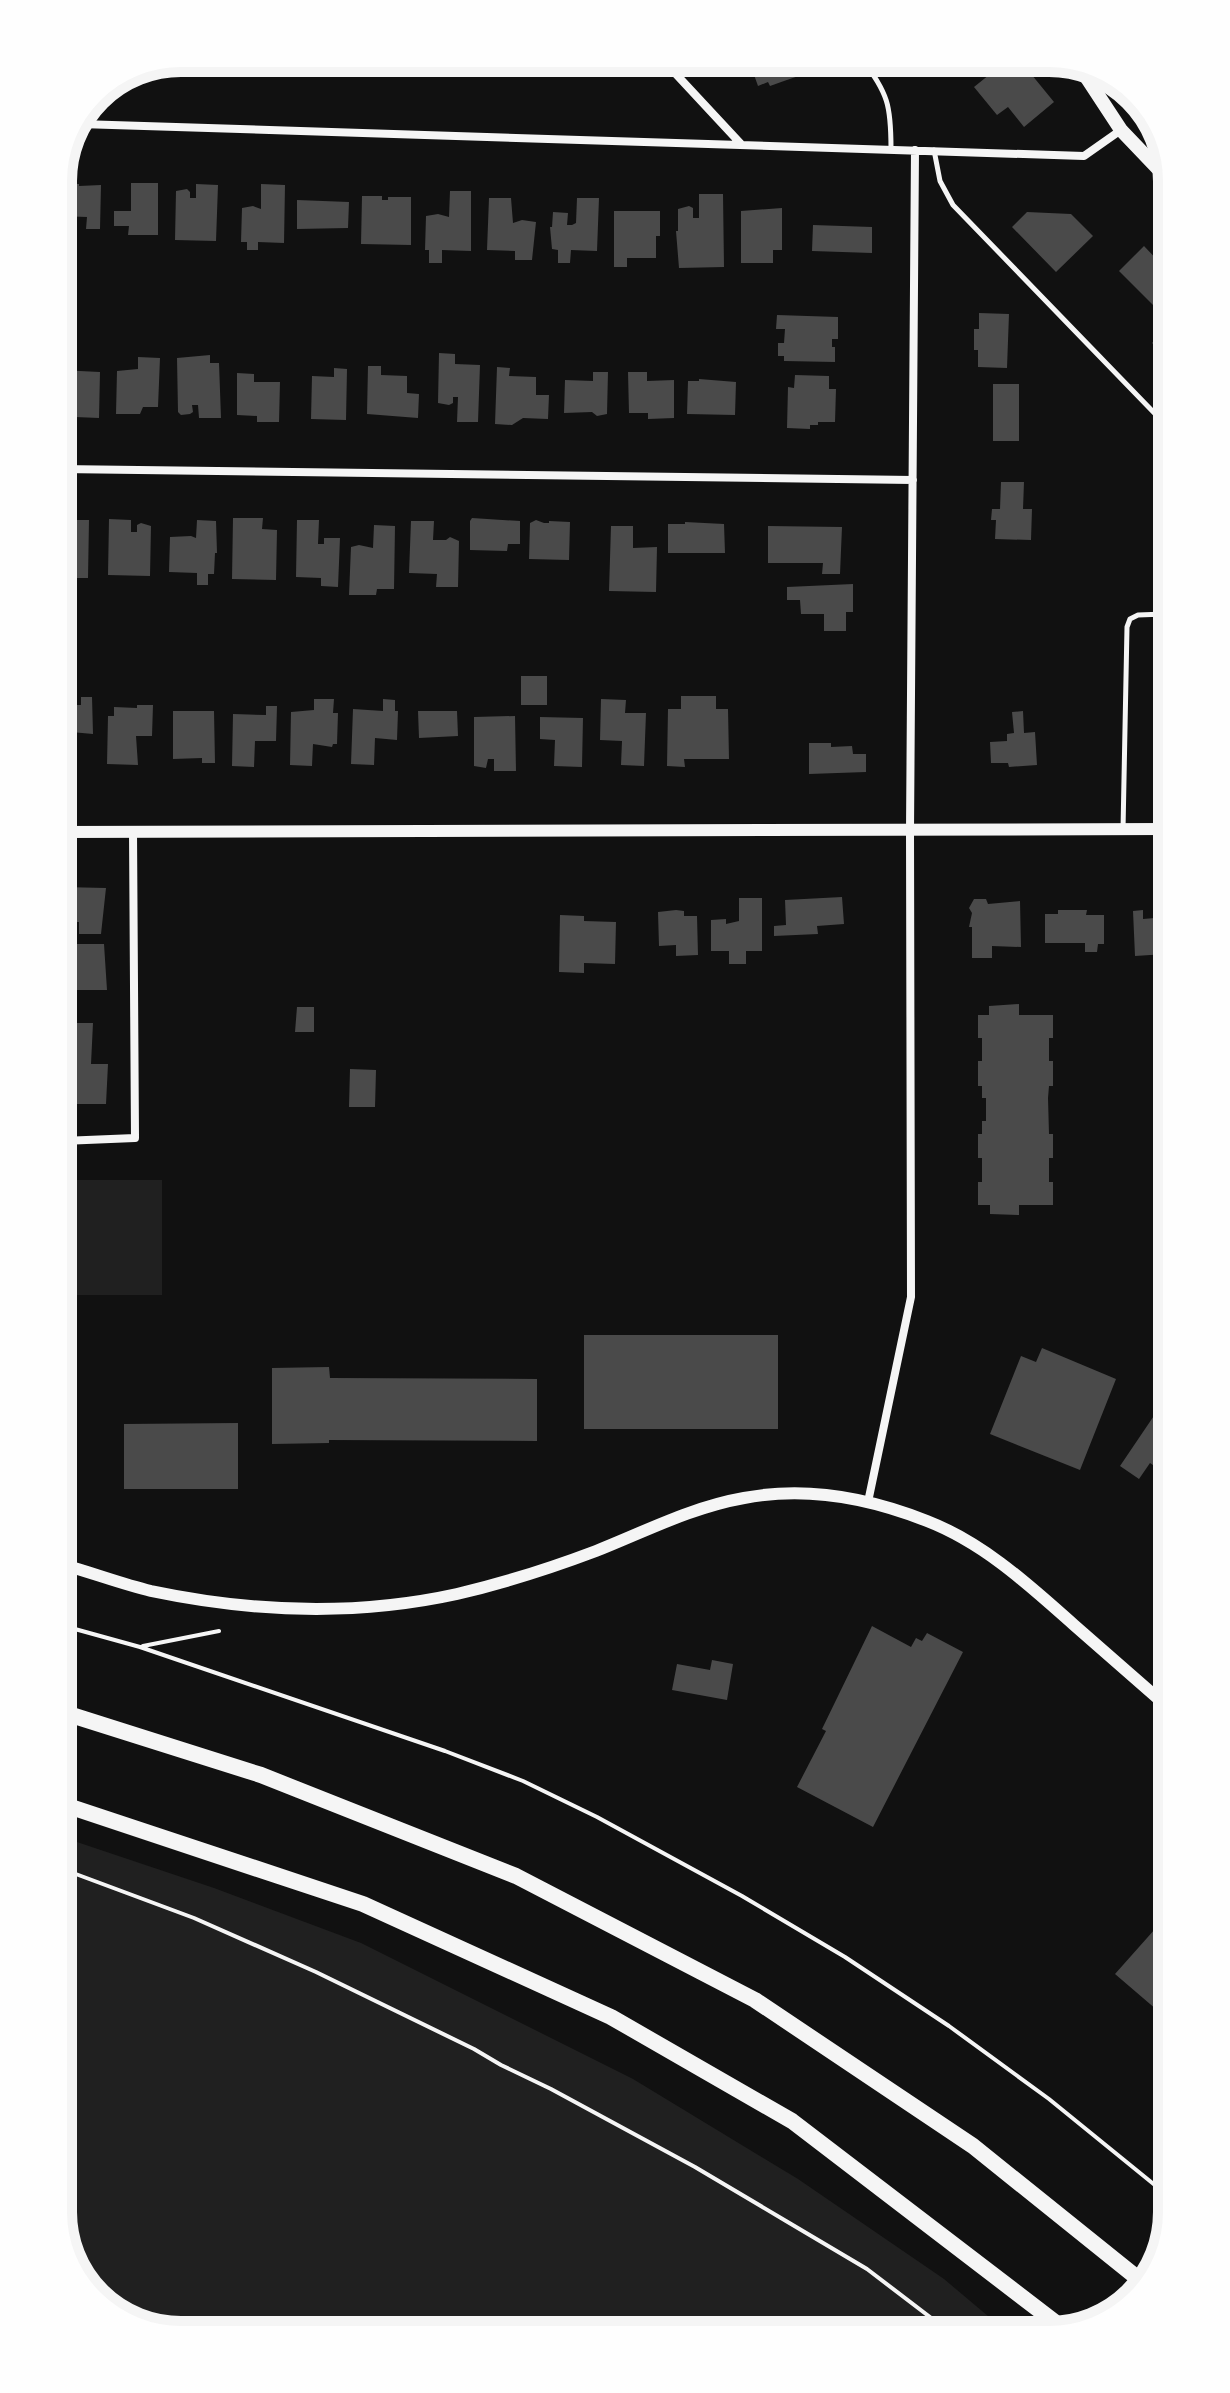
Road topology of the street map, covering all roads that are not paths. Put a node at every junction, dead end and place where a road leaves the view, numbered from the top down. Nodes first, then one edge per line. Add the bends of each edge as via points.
1 (674, 72) edge
2 (872, 72) edge
3 (1088, 79) edge
4 (88, 124) edge
5 (1121, 130) junction
6 (741, 144) junction
7 (891, 149) junction
8 (915, 150) junction
9 (934, 150) junction
10 (1157, 167) edge
11 (1158, 417) edge
12 (72, 469) edge
13 (913, 480) junction
14 (1158, 614) edge
15 (1158, 829) edge
16 (1123, 830) junction
17 (910, 831) junction
18 (72, 832) edge
19 (133, 832) junction
20 (72, 1141) edge
21 (868, 1502) junction
22 (72, 1567) edge
23 (1158, 1699) edge
24 (72, 1715) edge
25 (72, 1807) edge
26 (1136, 2277) edge
27 (1053, 2321) edge

1 - 6 street
2 - 7 lane via 884,90 891,117
3 - 5 main road
4 - 6 street
5 - 9 street via 1084,156
5 - 10 main road
6 - 7 street
7 - 8 street
8 - 9 street
8 - 13 street
9 - 11 lane via 940,181 953,205
12 - 13 street
13 - 17 street
14 - 16 lane via 1138,615 1127,627
15 - 16 street
16 - 17 street
17 - 19 street
17 - 21 street via 911,1297
18 - 19 street
19 - 20 street via 135,1138
21 - 22 street via 799,1493 743,1498 456,1594 325,1610 215,1602 148,1590
21 - 23 street via 931,1522 994,1558
24 - 26 highway via 261,1775 516,1876 755,2000 973,2146
25 - 27 highway via 363,1904 611,2017 792,2121

